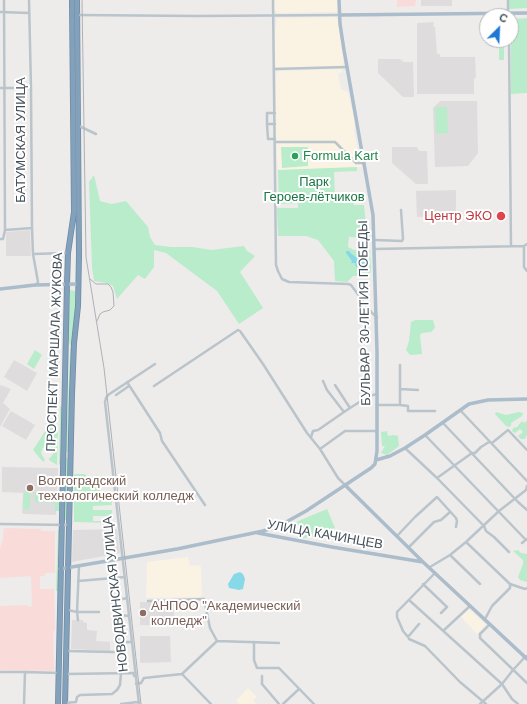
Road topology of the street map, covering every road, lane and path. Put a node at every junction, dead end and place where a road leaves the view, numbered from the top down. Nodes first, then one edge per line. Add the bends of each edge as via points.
1 (4, 0) edge
2 (29, 0) edge
3 (72, 0) edge
4 (77, 0) edge
5 (273, 0) edge
6 (339, 0) edge
7 (0, 12) edge
8 (4, 12) junction
9 (29, 13) junction
10 (77, 15) junction
11 (340, 15) junction
12 (479, 15) edge
13 (273, 16) junction
14 (509, 48) edge
15 (347, 67) junction
16 (274, 69) junction
17 (2, 88) edge
18 (31, 88) junction
19 (274, 113) junction
20 (268, 124) junction
21 (275, 124) junction
22 (79, 126) junction
23 (96, 134) dead end
24 (275, 140) junction
25 (364, 163) junction
26 (0, 192) edge
27 (5, 192) junction
28 (401, 210) dead end
29 (32, 228) junction
30 (5, 230) junction
31 (0, 239) edge
32 (375, 240) junction
33 (526, 245) edge
34 (511, 246) junction
35 (375, 248) junction
36 (68, 253) junction
37 (33, 254) junction
38 (527, 271) edge
39 (67, 284) junction
40 (78, 284) junction
41 (36, 285) junction
42 (0, 289) edge
43 (377, 317) junction
44 (156, 364) dead end
45 (400, 365) dead end
46 (323, 380) dead end
47 (127, 382) junction
48 (335, 385) dead end
49 (130, 386) junction
50 (154, 386) dead end
51 (400, 389) junction
52 (418, 390) dead end
53 (377, 394) junction
54 (116, 395) dead end
55 (527, 399) edge
56 (377, 404) junction
57 (400, 404) junction
58 (350, 408) junction
59 (460, 410) junction
60 (435, 411) dead end
61 (344, 412) junction
62 (443, 423) junction
63 (378, 431) junction
64 (425, 435) junction
65 (311, 437) junction
66 (492, 443) junction
67 (320, 448) junction
68 (405, 448) junction
69 (527, 450) edge
70 (472, 453) junction
71 (63, 455) junction
72 (71, 455) junction
73 (376, 460) junction
74 (455, 466) junction
75 (437, 478) junction
76 (527, 482) edge
77 (345, 485) junction
78 (527, 489) edge
79 (515, 499) junction
80 (205, 505) dead end
81 (527, 510) edge
82 (499, 511) junction
83 (450, 512) junction
84 (0, 524) edge
85 (61, 524) junction
86 (70, 525) junction
87 (484, 526) junction
88 (456, 527) dead end
89 (255, 532) junction
90 (397, 536) junction
91 (526, 539) edge
92 (466, 542) junction
93 (522, 543) dead end
94 (409, 547) junction
95 (509, 552) dead end
96 (450, 555) junction
97 (122, 558) junction
98 (424, 562) junction
99 (79, 566) junction
100 (430, 567) junction
101 (68, 568) junction
102 (60, 569) junction
103 (435, 572) junction
104 (125, 577) junction
105 (78, 581) junction
106 (423, 584) junction
107 (480, 584) dead end
108 (510, 584) junction
109 (527, 588) edge
110 (128, 598) junction
111 (118, 600) dead end
112 (409, 600) junction
113 (148, 601) dead end
114 (470, 605) junction
115 (67, 610) junction
116 (77, 612) junction
117 (99, 612) dead end
118 (441, 613) dead end
119 (129, 616) junction
120 (484, 619) junction
121 (78, 620) dead end
122 (419, 624) dead end
123 (490, 624) junction
124 (443, 631) junction
125 (409, 639) dead end
126 (217, 641) junction
127 (132, 642) junction
128 (254, 642) junction
129 (279, 643) dead end
130 (66, 651) junction
131 (114, 652) dead end
132 (526, 657) edge
133 (513, 670) junction
134 (0, 672) edge
135 (25, 672) junction
136 (59, 673) junction
137 (121, 673) junction
138 (66, 674) junction
139 (182, 674) junction
140 (262, 676) dead end
141 (527, 683) edge
142 (136, 684) junction
143 (502, 684) junction
144 (299, 689) junction
145 (484, 702) junction
146 (65, 703) edge
147 (139, 703) edge
148 (24, 704) edge
149 (58, 704) edge
150 (121, 704) edge
151 (211, 704) edge
152 (279, 704) edge
153 (283, 704) edge
154 (314, 704) edge
155 (480, 704) edge
156 (486, 704) edge
157 (518, 704) edge

1 - 8 street
2 - 9 street, БАТУМСКАЯ УЛИЦА
3 - 36 highway, ПРОСПЕКТ МАРШАЛА ЖУКОВА via 74,212
4 - 10 highway, ПРОСПЕКТ МАРШАЛА ЖУКОВА
5 - 13 street
6 - 11 main road, БУЛЬВАР 30-ЛЕТИЯ ПОБЕДЫ
7 - 8 street
8 - 9 street
8 - 17 street
9 - 18 street, БАТУМСКАЯ УЛИЦА
10 - 13 street
10 - 22 highway, ПРОСПЕКТ МАРШАЛА ЖУКОВА
11 - 12 main road
11 - 13 street
11 - 15 main road, БУЛЬВАР 30-ЛЕТИЯ ПОБЕДЫ
13 - 16 street
14 - 34 street
15 - 16 street
15 - 25 main road, БУЛЬВАР 30-ЛЕТИЯ ПОБЕДЫ
16 - 19 street
17 - 18 street
17 - 27 street
18 - 29 street, БАТУМСКАЯ УЛИЦА
19 - 20 street via 267,113
19 - 21 street
20 - 21 street
20 - 24 street via 268,139
21 - 24 street
22 - 23 street
22 - 40 highway, ПРОСПЕКТ МАРШАЛА ЖУКОВА
24 - 25 street via 335,142 356,163
24 - 43 street via 276,265 280,275 289,282 348,284
25 - 32 main road, БУЛЬВАР 30-ЛЕТИЯ ПОБЕДЫ
26 - 27 street
27 - 30 street
28 - 32 street via 402,241
29 - 30 street
29 - 37 street, БАТУМСКАЯ УЛИЦА
30 - 31 street via 3,239
32 - 35 main road, БУЛЬВАР 30-ЛЕТИЯ ПОБЕДЫ
33 - 34 street
33 - 38 street via 524,267
34 - 35 street
35 - 43 main road, БУЛЬВАР 30-ЛЕТИЯ ПОБЕДЫ
36 - 37 street
36 - 39 highway, ПРОСПЕКТ МАРШАЛА ЖУКОВА
37 - 41 street, БАТУМСКАЯ УЛИЦА
39 - 40 main road
39 - 41 main road
39 - 71 highway, ПРОСПЕКТ МАРШАЛА ЖУКОВА
40 - 72 highway, ПРОСПЕКТ МАРШАЛА ЖУКОВА
41 - 42 main road
43 - 53 main road, БУЛЬВАР 30-ЛЕТИЯ ПОБЕДЫ
44 - 47 street, НОВОДВИНСКАЯ УЛИЦА
45 - 51 street
46 - 61 street via 326,390
47 - 49 street
47 - 97 street, НОВОДВИНСКАЯ УЛИЦА via 108,395 105,402
48 - 58 street
49 - 54 street
49 - 80 street via 160,433 162,441
50 - 65 street via 238,330
51 - 52 street
51 - 57 street
53 - 56 main road, БУЛЬВАР 30-ЛЕТИЯ ПОБЕДЫ
53 - 58 street
55 - 59 main road via 479,401
56 - 57 street
56 - 63 main road, БУЛЬВАР 30-ЛЕТИЯ ПОБЕДЫ
57 - 60 street via 408,406 408,411
58 - 61 street
59 - 62 main road
59 - 66 street
61 - 65 street via 313,431
62 - 64 main road
62 - 70 street
63 - 67 street via 345,431
63 - 73 main road, БУЛЬВАР 30-ЛЕТИЯ ПОБЕДЫ
64 - 68 main road
64 - 74 street
65 - 67 street
66 - 69 street via 508,430
66 - 70 street
66 - 76 street
67 - 77 street
68 - 73 main road
68 - 75 street
70 - 74 street
70 - 79 street
71 - 72 highway
71 - 85 highway, ПРОСПЕКТ МАРШАЛА ЖУКОВА
72 - 86 highway, ПРОСПЕКТ МАРШАЛА ЖУКОВА
73 - 77 main road via 371,468
74 - 75 street
74 - 82 street
75 - 87 street
77 - 89 main road via 290,521
77 - 90 main road
78 - 79 street
79 - 81 street
79 - 82 street
82 - 87 street
82 - 91 street
83 - 88 street via 456,518
83 - 90 street via 436,497
83 - 94 street via 441,520 434,522
84 - 85 street
85 - 86 street
85 - 102 highway, ПРОСПЕКТ МАРШАЛА ЖУКОВА
86 - 101 highway, ПРОСПЕКТ МАРШАЛА ЖУКОВА
87 - 92 street
87 - 95 street via 486,531
89 - 97 main road, УЛИЦА КАЧИНЦЕВ
89 - 98 main road, УЛИЦА КАЧИНЦЕВ
90 - 94 main road
91 - 93 street
92 - 96 street
92 - 108 street
94 - 98 main road
96 - 100 street
96 - 107 street
97 - 99 main road, УЛИЦА КАЧИНЦЕВ
97 - 104 street, НОВОДВИНСКАЯ УЛИЦА
98 - 100 main road
99 - 101 main road, УЛИЦА КАЧИНЦЕВ
99 - 105 street
100 - 103 main road
101 - 102 main road, УЛИЦА КАЧИНЦЕВ
101 - 115 highway, ПРОСПЕКТ МАРШАЛА ЖУКОВА
102 - 136 highway, ПРОСПЕКТ МАРШАЛА ЖУКОВА
103 - 106 street
103 - 114 main road
104 - 105 street
104 - 110 street, НОВОДВИНСКАЯ УЛИЦА
105 - 116 street
106 - 112 street
106 - 118 street via 447,607
108 - 109 street
108 - 120 street via 510,588 492,606
110 - 111 street
110 - 119 street, НОВОДВИНСКАЯ УЛИЦА
112 - 122 street via 397,612 399,623 408,637
112 - 124 street
113 - 126 street via 204,600 210,628
114 - 120 main road
114 - 124 street
115 - 116 street
115 - 130 highway, ПРОСПЕКТ МАРШАЛА ЖУКОВА
116 - 117 street
116 - 121 street
119 - 127 street, НОВОДВИНСКАЯ УЛИЦА
119 - 127 street via 120,615 118,642
120 - 123 main road
123 - 132 main road
123 - 133 street via 480,634 480,638
124 - 143 street
125 - 145 street via 425,646
126 - 128 street
126 - 139 street
127 - 142 street, НОВОДВИНСКАЯ УЛИЦА
128 - 129 street
128 - 144 street via 254,660 257,668 279,668
130 - 131 street
130 - 138 highway, ПРОСПЕКТ МАРШАЛА ЖУКОВА
132 - 133 street
133 - 141 street
133 - 143 street
134 - 135 street
135 - 136 street
135 - 148 street
136 - 149 highway, ПРОСПЕКТ МАРШАЛА ЖУКОВА
137 - 138 street
137 - 142 street via 134,673
137 - 146 street via 117,690 112,694 80,695 76,702
138 - 146 highway, ПРОСПЕКТ МАРШАЛА ЖУКОВА
139 - 142 street via 144,678 141,683
139 - 151 street
140 - 152 street via 262,684
142 - 147 street, НОВОДВИНСКАЯ УЛИЦА
143 - 145 street
143 - 157 street
144 - 153 street
144 - 154 street
145 - 155 street
145 - 156 street
147 - 150 street

